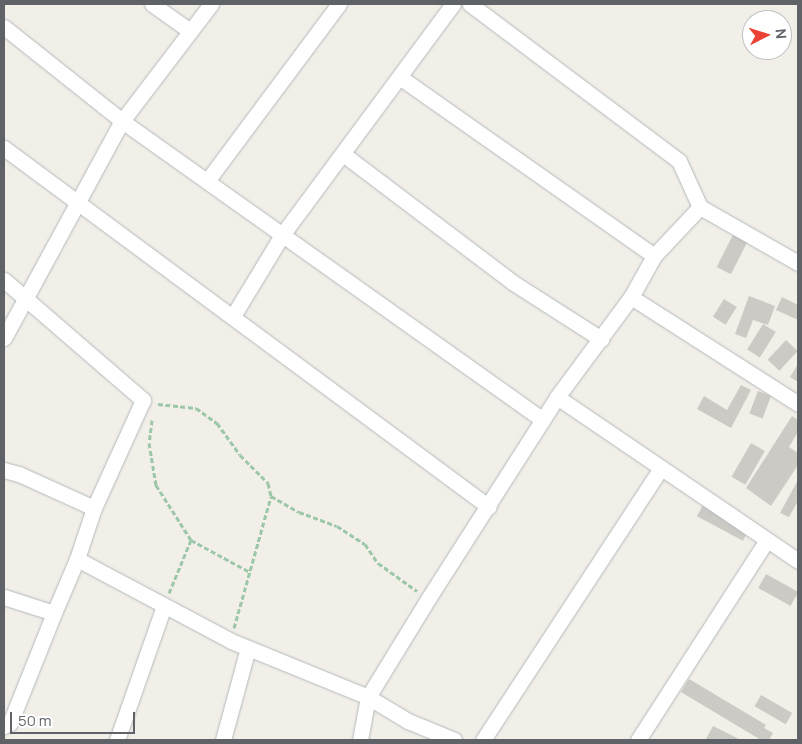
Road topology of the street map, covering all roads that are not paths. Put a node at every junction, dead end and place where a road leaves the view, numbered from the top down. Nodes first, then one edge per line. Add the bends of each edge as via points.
1 (152, 4) edge
2 (210, 4) edge
3 (339, 4) edge
4 (453, 4) edge
5 (470, 4) edge
6 (4, 27) edge
7 (190, 31) junction
8 (401, 78) junction
9 (122, 121) junction
10 (4, 148) edge
11 (343, 154) junction
12 (207, 181) junction
13 (76, 200) junction
14 (700, 207) junction
15 (282, 235) junction
16 (654, 256) junction
17 (798, 263) edge
18 (4, 280) edge
19 (24, 296) junction
20 (631, 297) junction
21 (233, 316) junction
22 (4, 338) edge
23 (600, 339) junction
24 (557, 398) junction
25 (798, 404) edge
26 (543, 420) junction
27 (661, 468) junction
28 (4, 470) edge
29 (489, 507) junction
30 (94, 508) junction
31 (767, 540) junction
32 (77, 559) junction
33 (798, 561) edge
34 (4, 597) edge
35 (164, 606) junction
36 (54, 613) junction
37 (248, 648) junction
38 (368, 697) junction
39 (4, 726) edge
40 (118, 740) edge
41 (223, 740) edge
42 (360, 740) edge
43 (454, 740) edge
44 (483, 740) edge
45 (638, 740) edge

1 - 7 street
2 - 7 street
3 - 12 street
4 - 8 street
5 - 14 street via 679,161
6 - 9 street
7 - 9 street
8 - 11 street
8 - 16 street
9 - 12 street
9 - 13 street
10 - 13 street
11 - 15 street
11 - 23 street via 512,282
12 - 15 street
13 - 19 street
13 - 21 street
14 - 16 street
14 - 17 street
15 - 21 street
15 - 26 street
16 - 20 street
18 - 19 street
19 - 22 street
19 - 30 street via 149,402
20 - 23 street
20 - 25 street
21 - 29 street
23 - 24 street
24 - 26 street
24 - 27 street
26 - 29 street
27 - 31 street
27 - 44 street
28 - 30 street
29 - 38 street
30 - 32 street
31 - 33 street
31 - 45 street
32 - 35 street
32 - 36 street
34 - 36 street
35 - 37 street
35 - 40 street
36 - 39 street via 10,723
37 - 38 street
37 - 41 street
38 - 42 street
38 - 43 street via 408,721

